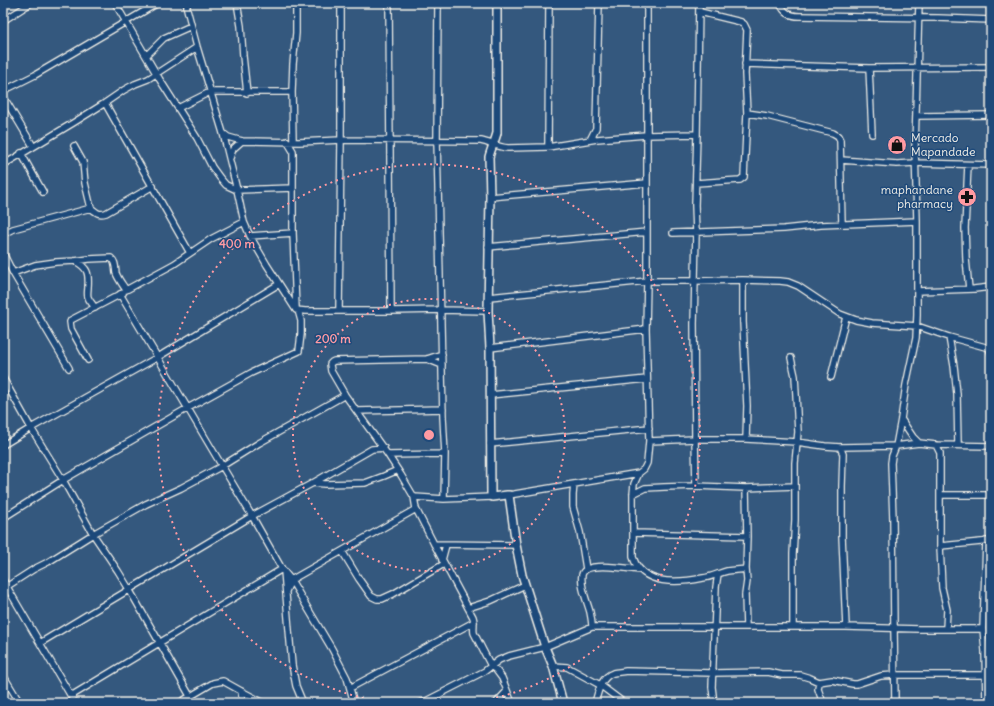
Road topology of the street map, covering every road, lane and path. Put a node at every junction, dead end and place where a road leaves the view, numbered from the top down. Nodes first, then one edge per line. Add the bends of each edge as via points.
1 (31, 3) edge
2 (115, 3) edge
3 (158, 3) edge
4 (187, 3) edge
5 (237, 3) edge
6 (296, 3) edge
7 (341, 3) edge
8 (389, 3) edge
9 (438, 3) edge
10 (497, 3) edge
11 (549, 3) edge
12 (599, 3) edge
13 (647, 3) edge
14 (699, 3) edge
15 (780, 3) edge
16 (919, 3) edge
17 (990, 3) edge
18 (700, 12) junction
19 (919, 18) junction
20 (991, 20) edge
21 (3, 21) edge
22 (126, 22) junction
23 (191, 26) junction
24 (197, 47) junction
25 (146, 56) junction
26 (745, 64) junction
27 (917, 67) junction
28 (991, 67) edge
29 (869, 68) junction
30 (157, 73) junction
31 (3, 91) edge
32 (210, 92) junction
33 (292, 92) junction
34 (247, 93) junction
35 (3, 96) edge
36 (105, 103) junction
37 (178, 108) junction
38 (747, 114) junction
39 (991, 115) edge
40 (917, 116) junction
41 (596, 128) junction
42 (223, 133) junction
43 (697, 134) junction
44 (872, 134) dead end
45 (646, 135) junction
46 (606, 138) junction
47 (341, 140) junction
48 (390, 140) junction
49 (437, 140) junction
50 (590, 140) junction
51 (242, 141) junction
52 (287, 141) junction
53 (296, 142) junction
54 (493, 145) junction
55 (33, 146) junction
56 (74, 146) dead end
57 (548, 146) junction
58 (293, 151) junction
59 (21, 154) junction
60 (230, 159) junction
61 (841, 160) junction
62 (915, 163) junction
63 (3, 165) edge
64 (968, 165) junction
65 (991, 166) edge
66 (696, 182) junction
67 (647, 184) junction
68 (153, 186) junction
69 (293, 188) junction
70 (237, 190) junction
71 (43, 192) dead end
72 (490, 197) junction
73 (91, 208) junction
74 (244, 222) junction
75 (917, 222) junction
76 (842, 224) junction
77 (647, 232) junction
78 (293, 233) junction
79 (673, 233) dead end
80 (696, 233) junction
81 (3, 234) edge
82 (250, 236) junction
83 (488, 247) junction
84 (3, 253) edge
85 (190, 254) junction
86 (75, 261) junction
87 (13, 273) junction
88 (743, 280) junction
89 (647, 281) junction
90 (696, 281) junction
91 (279, 284) junction
92 (991, 287) edge
93 (969, 289) junction
94 (126, 290) junction
95 (917, 291) junction
96 (120, 294) junction
97 (488, 297) junction
98 (95, 308) junction
99 (297, 310) junction
100 (440, 310) junction
101 (339, 311) junction
102 (391, 311) junction
103 (488, 311) junction
104 (846, 317) junction
105 (916, 326) junction
106 (646, 329) junction
107 (949, 337) junction
108 (490, 348) junction
109 (990, 350) edge
110 (442, 354) junction
111 (158, 357) junction
112 (791, 358) dead end
113 (427, 359) junction
114 (88, 360) dead end
115 (442, 365) junction
116 (68, 368) dead end
117 (831, 377) dead end
118 (3, 378) edge
119 (647, 379) junction
120 (345, 395) junction
121 (490, 395) junction
122 (188, 408) junction
123 (442, 409) junction
124 (357, 411) junction
125 (902, 419) junction
126 (31, 428) junction
127 (649, 428) junction
128 (376, 438) junction
129 (746, 438) junction
130 (695, 439) junction
131 (648, 441) junction
132 (797, 442) junction
133 (919, 443) junction
134 (490, 444) junction
135 (810, 444) junction
136 (3, 445) edge
137 (936, 445) junction
138 (948, 445) junction
139 (958, 445) junction
140 (848, 446) junction
141 (896, 446) junction
142 (991, 446) edge
143 (840, 447) junction
144 (384, 448) junction
145 (372, 449) junction
146 (796, 451) junction
147 (940, 453) junction
148 (445, 454) junction
149 (843, 454) junction
150 (388, 455) junction
151 (222, 466) junction
152 (398, 470) junction
153 (639, 473) junction
154 (63, 480) junction
155 (313, 483) junction
156 (574, 484) junction
157 (696, 486) junction
158 (795, 486) junction
159 (746, 488) junction
160 (633, 494) junction
161 (509, 495) junction
162 (941, 495) junction
163 (991, 495) edge
164 (414, 497) junction
165 (492, 498) junction
166 (444, 499) junction
167 (416, 509) junction
168 (252, 516) junction
169 (3, 518) edge
170 (634, 533) junction
171 (93, 534) junction
172 (747, 536) junction
173 (988, 541) edge
174 (434, 544) junction
175 (446, 545) junction
176 (516, 545) junction
177 (940, 546) junction
178 (342, 551) junction
179 (443, 562) junction
180 (586, 569) junction
181 (746, 569) junction
182 (283, 570) junction
183 (640, 570) junction
184 (718, 574) junction
185 (3, 580) edge
186 (291, 580) junction
187 (525, 586) junction
188 (5, 588) edge
189 (129, 589) junction
190 (286, 591) junction
191 (468, 608) junction
192 (474, 622) junction
193 (592, 627) junction
194 (715, 627) junction
195 (746, 627) junction
196 (793, 627) junction
197 (846, 627) junction
198 (894, 628) junction
199 (983, 628) junction
200 (946, 629) junction
201 (159, 642) junction
202 (40, 643) junction
203 (545, 647) junction
204 (491, 666) junction
205 (553, 666) junction
206 (713, 673) junction
207 (3, 675) edge
208 (894, 675) junction
209 (985, 675) junction
210 (819, 682) junction
211 (600, 685) junction
212 (350, 688) junction
213 (241, 691) junction
214 (507, 691) junction
215 (71, 696) junction
216 (190, 697) junction
217 (20, 703) edge
218 (75, 703) edge
219 (179, 703) edge
220 (194, 703) edge
221 (243, 703) edge
222 (264, 703) edge
223 (303, 703) edge
224 (354, 703) edge
225 (420, 703) edge
226 (496, 703) edge
227 (512, 703) edge
228 (563, 703) edge
229 (595, 703) edge
230 (624, 703) edge
231 (714, 703) edge
232 (823, 703) edge
233 (895, 703) edge
234 (986, 703) edge

1 - 21 street
2 - 22 street
3 - 22 street
4 - 23 street
5 - 34 street
6 - 33 street
7 - 47 street
8 - 48 street
9 - 49 street
10 - 54 street via 497,133
11 - 57 street
12 - 41 street
13 - 45 street
14 - 18 street
15 - 19 street via 785,12 794,16
16 - 19 street
17 - 20 street
18 - 26 street via 744,24 747,30
18 - 43 street
19 - 20 street
19 - 27 street
22 - 25 street
22 - 31 street
23 - 24 street
23 - 25 street via 164,38
24 - 30 street
24 - 32 street
25 - 30 street
26 - 29 street
26 - 38 street
27 - 28 street
27 - 29 street
27 - 40 street
29 - 44 street
30 - 36 street
30 - 37 street
32 - 34 street
32 - 37 street
32 - 42 street
33 - 34 street
33 - 53 street
35 - 55 street
36 - 55 street
36 - 68 street
37 - 70 street via 220,178 226,185
38 - 61 street via 767,116 836,134 840,138
38 - 66 street via 744,177 740,180
39 - 40 street
40 - 62 street
41 - 46 street
41 - 50 street
42 - 51 street
42 - 60 street
43 - 45 street
43 - 66 street
45 - 46 street
45 - 67 street
46 - 50 street
47 - 48 street
47 - 53 street
47 - 101 street
48 - 49 street
48 - 102 street
49 - 54 street via 481,141
49 - 100 street
50 - 57 street
51 - 52 street
51 - 60 street via 234,149
52 - 53 street
52 - 58 street
53 - 58 street
54 - 57 street via 508,148
54 - 72 street via 489,157
55 - 59 street
56 - 73 street via 83,162
58 - 69 street
59 - 63 street
59 - 71 street
60 - 70 street
61 - 62 street
61 - 76 street
62 - 64 street
62 - 75 street
64 - 65 street
64 - 93 street via 965,228
66 - 80 street
67 - 72 street
67 - 77 street
68 - 73 street via 106,213 101,214
68 - 85 street
69 - 70 street
69 - 78 street
70 - 74 street
72 - 83 street
73 - 81 street
74 - 82 street
74 - 85 street via 211,239
75 - 76 street
75 - 95 street
76 - 80 street
77 - 83 street
77 - 89 street
78 - 82 street
78 - 99 street
79 - 80 street
80 - 90 street
82 - 91 street
83 - 97 street
84 - 87 street
85 - 94 street
86 - 87 street via 46,263
86 - 94 street via 113,259 118,277
86 - 98 street via 83,265 88,273 87,292
87 - 116 street
88 - 90 street
88 - 104 street via 788,282
88 - 129 street
89 - 90 street
89 - 97 street
89 - 106 street
90 - 130 street
91 - 99 street
91 - 111 street
92 - 93 street
93 - 95 street
94 - 96 street
95 - 105 street
96 - 98 street
96 - 111 street
97 - 103 street
98 - 114 street via 70,322 71,329
99 - 101 street
99 - 122 street via 301,321 299,351 251,373
100 - 102 street
100 - 103 street
100 - 110 street
101 - 102 street
103 - 108 street
104 - 105 street via 872,323
104 - 117 street
105 - 107 street
105 - 125 street
106 - 108 street
106 - 119 street
107 - 109 street
107 - 139 street via 954,366
108 - 121 street
110 - 113 street
110 - 115 street
111 - 122 street
111 - 126 street
112 - 132 street via 796,385
113 - 115 street
113 - 120 street via 334,361 330,364 331,371
115 - 123 street
118 - 126 street
119 - 121 street
119 - 127 street
120 - 124 street
120 - 151 street
121 - 134 street
122 - 151 street
122 - 154 street
123 - 124 street
123 - 148 street
124 - 128 street
125 - 133 street
125 - 141 street
126 - 136 street
126 - 154 street
127 - 131 street
127 - 134 street
128 - 144 street
128 - 145 street
129 - 130 street
129 - 132 street
130 - 131 street
130 - 157 street
131 - 153 street via 647,463
132 - 135 street
132 - 146 street
133 - 137 street
133 - 141 street
134 - 165 street
135 - 143 street
135 - 146 street
137 - 138 street
137 - 147 street
138 - 139 street
138 - 147 street
139 - 142 street
140 - 141 street
140 - 143 street
140 - 149 street
141 - 198 street via 891,463
143 - 149 street
144 - 145 street
144 - 150 street
145 - 155 street
146 - 158 street
147 - 162 street
148 - 150 street
148 - 166 street
149 - 197 street via 842,536
150 - 152 street
151 - 168 street
151 - 171 street
152 - 155 street via 365,483
152 - 164 street
153 - 156 street
153 - 160 street
154 - 169 street
154 - 171 street
155 - 168 street
156 - 161 street
156 - 180 street via 574,507
157 - 159 street
157 - 160 street via 649,488
158 - 159 street
158 - 196 street
159 - 172 street
160 - 170 street
161 - 165 street
161 - 176 street
162 - 163 street
162 - 177 street
164 - 166 street
164 - 167 street
165 - 166 street
167 - 174 street
167 - 178 street
168 - 182 street
168 - 189 street
170 - 172 street
170 - 183 street via 633,557
171 - 188 street
171 - 189 street
172 - 181 street
173 - 177 street
173 - 199 street
174 - 175 street
174 - 179 street
175 - 176 street
175 - 179 street
176 - 187 street
177 - 200 street via 942,588 947,610
178 - 179 street via 371,596 377,599 394,594
178 - 186 street
179 - 191 street
180 - 183 street via 607,566
180 - 193 street via 582,575 583,587
181 - 184 street
181 - 195 street
182 - 186 street
182 - 190 street
182 - 201 street
183 - 184 street via 662,581 692,580
184 - 194 street
185 - 188 street
186 - 190 street
186 - 212 street via 332,649
187 - 191 street
187 - 203 street
188 - 202 street
189 - 201 street
189 - 202 street
190 - 223 street via 292,665
191 - 192 street
192 - 204 street via 474,633
192 - 212 street
193 - 194 street
193 - 203 street
194 - 195 street
194 - 206 street
195 - 196 street
196 - 197 street
197 - 198 street
198 - 200 street
198 - 208 street
199 - 200 street
199 - 209 street
201 - 215 street
201 - 216 street
202 - 215 street
203 - 204 street via 509,656
203 - 205 street
204 - 214 street via 500,674
204 - 225 street
205 - 211 street via 567,666
205 - 228 street
206 - 210 street via 768,672 800,675
206 - 211 street via 626,671 612,674
206 - 231 street
207 - 217 street
208 - 209 street
208 - 210 street via 881,676 857,684 832,680
208 - 233 street
209 - 234 street
210 - 232 street via 818,689
211 - 229 street
211 - 230 street
212 - 224 street
213 - 216 street via 220,681
213 - 221 street
213 - 222 street
214 - 226 street
214 - 227 street
215 - 218 street
216 - 219 street
216 - 220 street

